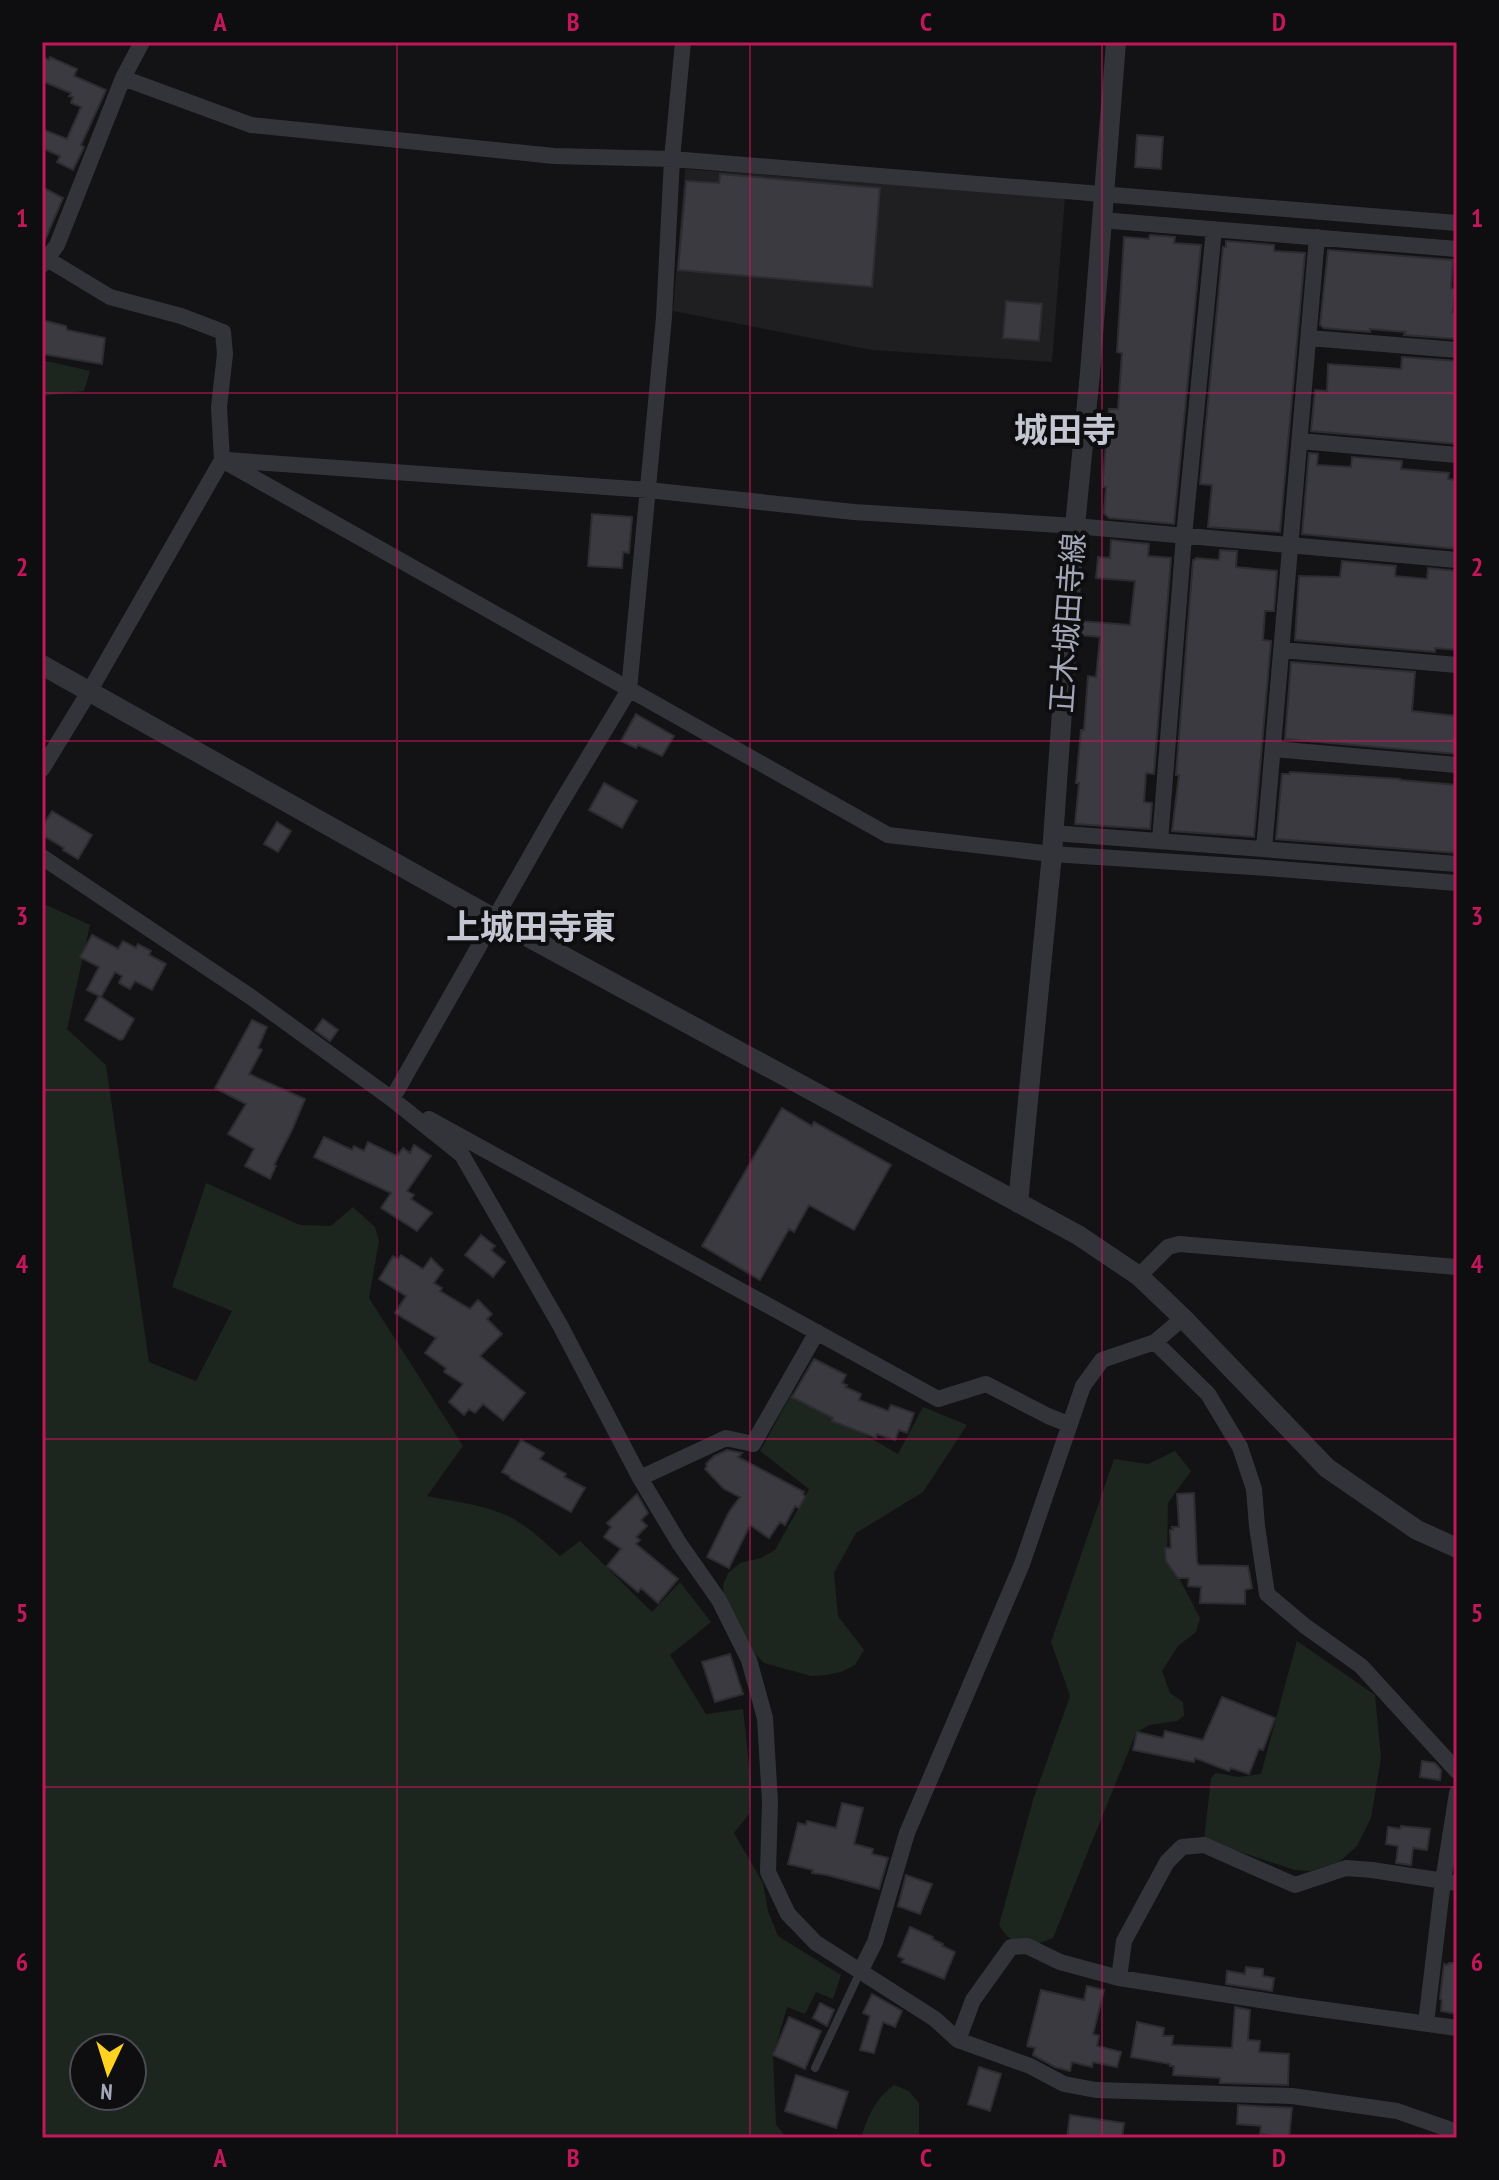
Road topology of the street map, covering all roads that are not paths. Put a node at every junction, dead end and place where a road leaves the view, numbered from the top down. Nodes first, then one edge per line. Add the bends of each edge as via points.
1 (142, 42) edge
2 (683, 42) edge
3 (1116, 42) edge
4 (123, 78) junction
5 (672, 159) junction
6 (1103, 192) junction
7 (1101, 220) junction
8 (1457, 223) edge
9 (1214, 229) junction
10 (1317, 237) junction
11 (1457, 249) edge
12 (45, 262) edge
13 (1309, 338) junction
14 (1457, 350) edge
15 (1300, 441) junction
16 (1457, 455) edge
17 (222, 460) junction
18 (648, 490) junction
19 (1075, 526) junction
20 (1184, 536) junction
21 (1291, 546) junction
22 (1457, 560) edge
23 (1282, 650) junction
24 (42, 665) edge
25 (1457, 665) edge
26 (629, 690) junction
27 (89, 692) junction
28 (1273, 749) junction
29 (1457, 765) edge
30 (42, 769) edge
31 (1053, 833) junction
32 (1160, 841) junction
33 (1264, 849) junction
34 (1052, 854) junction
35 (42, 857) edge
36 (1457, 864) edge
37 (1457, 883) edge
38 (495, 919) junction
39 (392, 1099) junction
40 (1018, 1203) junction
41 (1457, 1267) edge
42 (1139, 1276) junction
43 (1183, 1318) junction
44 (817, 1332) junction
45 (1155, 1342) junction
46 (1068, 1424) junction
47 (640, 1478) junction
48 (1457, 1548) edge
49 (1457, 1771) edge
50 (1457, 1793) edge
51 (1450, 1882) edge
52 (860, 1972) junction
53 (1119, 1978) junction
54 (1426, 2023) junction
55 (1457, 2028) edge
56 (958, 2040) junction
57 (815, 2068) dead end
58 (1457, 2132) edge

1 - 4 street
2 - 5 street
3 - 6 street, 正木城田寺線
4 - 5 street via 251,125 554,156
4 - 12 street via 57,245
5 - 6 street
5 - 18 street
6 - 7 street, 正木城田寺線
6 - 8 street
7 - 9 street
7 - 19 street, 正木城田寺線
9 - 10 street
9 - 20 street
10 - 11 street
10 - 13 street
12 - 17 street via 110,297 223,332
13 - 14 street
13 - 15 street
15 - 16 street
15 - 21 street
17 - 18 street
17 - 26 street
17 - 27 street
18 - 19 street via 854,512
18 - 26 street
19 - 20 street
19 - 31 street, 正木城田寺線
20 - 21 street
20 - 32 street
21 - 22 street
21 - 23 street
23 - 25 street
23 - 28 street
24 - 27 street
26 - 34 street via 888,835
26 - 38 street
27 - 30 street
27 - 38 street
28 - 29 street
28 - 33 street
31 - 32 street
31 - 34 street, 正木城田寺線
32 - 33 street
33 - 36 street
34 - 37 street
34 - 40 street, 正木城田寺線
35 - 39 street
38 - 39 street
38 - 40 street
39 - 44 street
39 - 47 street via 462,1155
40 - 42 street
41 - 42 street via 1179,1244 1168,1247
42 - 43 street
43 - 45 street
43 - 48 street via 1327,1468 1417,1530
44 - 46 street via 938,1399 986,1384
44 - 47 street via 753,1444 726,1438
45 - 46 street via 1102,1360 1083,1386
45 - 49 street via 1208,1394 1240,1447 1254,1489 1267,1594 1361,1666
46 - 52 street via 1022,1564 907,1833 875,1942
47 - 52 street via 719,1600 749,1660 765,1718 768,1872 788,1914 816,1943
50 - 51 street
51 - 53 street via 1346,1868 1295,1885 1204,1845 1182,1847 1167,1862 1124,1941
51 - 54 street
52 - 56 street via 935,2019
52 - 57 lane
53 - 54 street
53 - 56 street via 1060,1962 1027,1946 1011,1947 973,2000
54 - 55 street
56 - 58 street via 1064,2084 1096,2090 1292,2096 1397,2111

